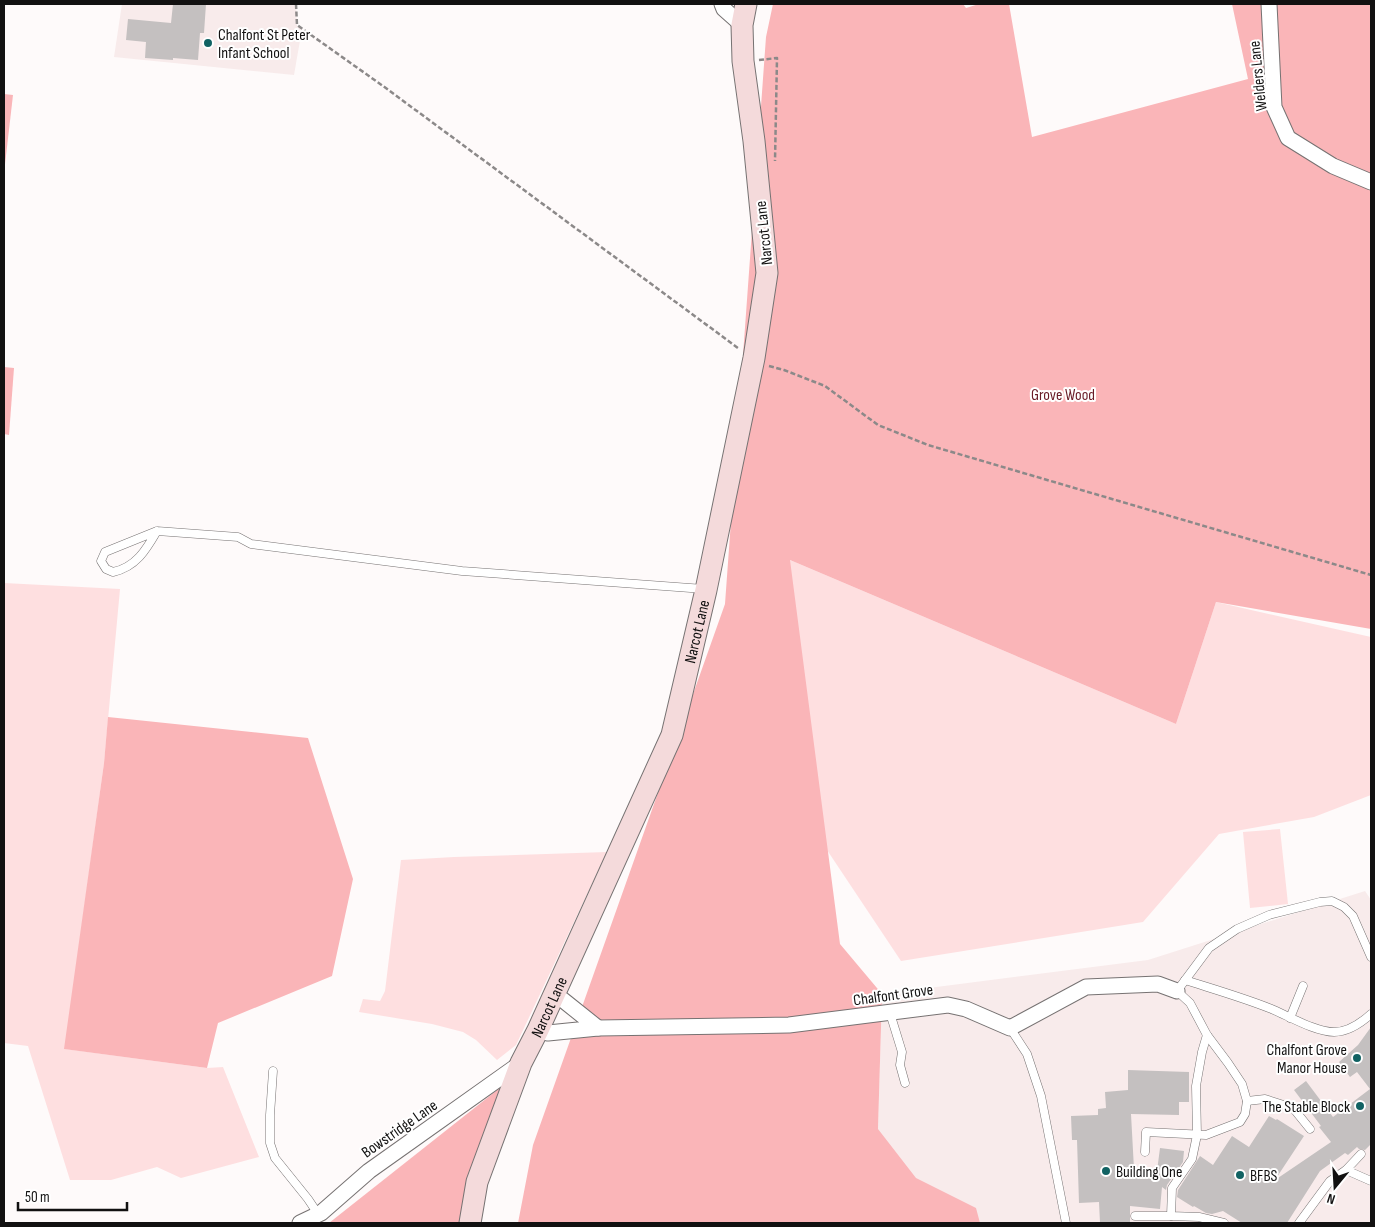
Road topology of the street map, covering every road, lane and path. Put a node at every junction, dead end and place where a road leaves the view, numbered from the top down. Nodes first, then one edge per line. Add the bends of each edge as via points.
1 (296, 4) edge
2 (722, 4) edge
3 (746, 4) edge
4 (1269, 4) edge
5 (742, 25) junction
6 (743, 61) junction
7 (775, 166) dead end
8 (1371, 182) edge
9 (761, 362) junction
10 (157, 531) junction
11 (1371, 575) edge
12 (706, 590) junction
13 (1371, 957) edge
14 (1181, 986) junction
15 (1303, 986) dead end
16 (554, 995) junction
17 (890, 1013) junction
18 (1371, 1014) edge
19 (1290, 1018) junction
20 (598, 1028) junction
21 (1010, 1028) junction
22 (538, 1030) junction
23 (1207, 1035) junction
24 (521, 1063) junction
25 (273, 1070) dead end
26 (904, 1083) dead end
27 (1247, 1101) junction
28 (1310, 1129) dead end
29 (1197, 1135) junction
30 (1145, 1152) dead end
31 (1361, 1154) dead end
32 (1346, 1170) junction
33 (1371, 1181) edge
34 (318, 1214) junction
35 (1135, 1216) dead end
36 (1171, 1216) junction
37 (300, 1223) edge
38 (470, 1223) edge
39 (1066, 1223) edge
40 (1224, 1223) edge
41 (1299, 1223) edge

1 - 9 path via 297,25
2 - 5 street
3 - 5 street, Narcot Lane
4 - 8 street, Welders Lane via 1274,107 1288,138 1333,166
5 - 6 street, Narcot Lane
6 - 7 path via 777,58
6 - 9 street, Narcot Lane via 767,274
9 - 11 path via 825,386 878,425 928,445
9 - 12 street, Narcot Lane
10 - 10 lane via 105,552 101,561 106,569 113,572 122,570 143,555
10 - 12 lane via 238,538 251,544 462,571
12 - 16 street, Narcot Lane via 672,735
13 - 14 lane via 1353,916 1332,900 1269,915 1237,929 1209,948
14 - 19 lane via 1242,998
14 - 21 street via 1086,987
14 - 23 lane
15 - 19 lane
16 - 20 street
16 - 22 street, Narcot Lane
17 - 20 street, Chalfont Grove via 789,1026
17 - 21 street, Chalfont Grove via 948,1005 966,1009
17 - 26 lane via 902,1052 900,1064
18 - 19 lane via 1353,1027 1332,1032
20 - 22 street, Chalfont Grove via 548,1033
21 - 39 lane via 1027,1054 1035,1076
22 - 24 street, Narcot Lane
23 - 27 lane via 1242,1084
23 - 29 lane via 1196,1086
24 - 34 street, Bowstridge Lane via 369,1171
24 - 38 street, Narcot Lane via 478,1182
25 - 34 lane via 270,1143 275,1158
27 - 28 lane via 1265,1099 1293,1108
27 - 29 lane via 1240,1122 1206,1135
29 - 30 lane via 1146,1132
29 - 36 lane via 1192,1159 1172,1188
31 - 32 lane
32 - 33 lane
32 - 41 lane via 1330,1182
34 - 37 street, Bowstridge Lane
35 - 36 lane
36 - 40 lane

